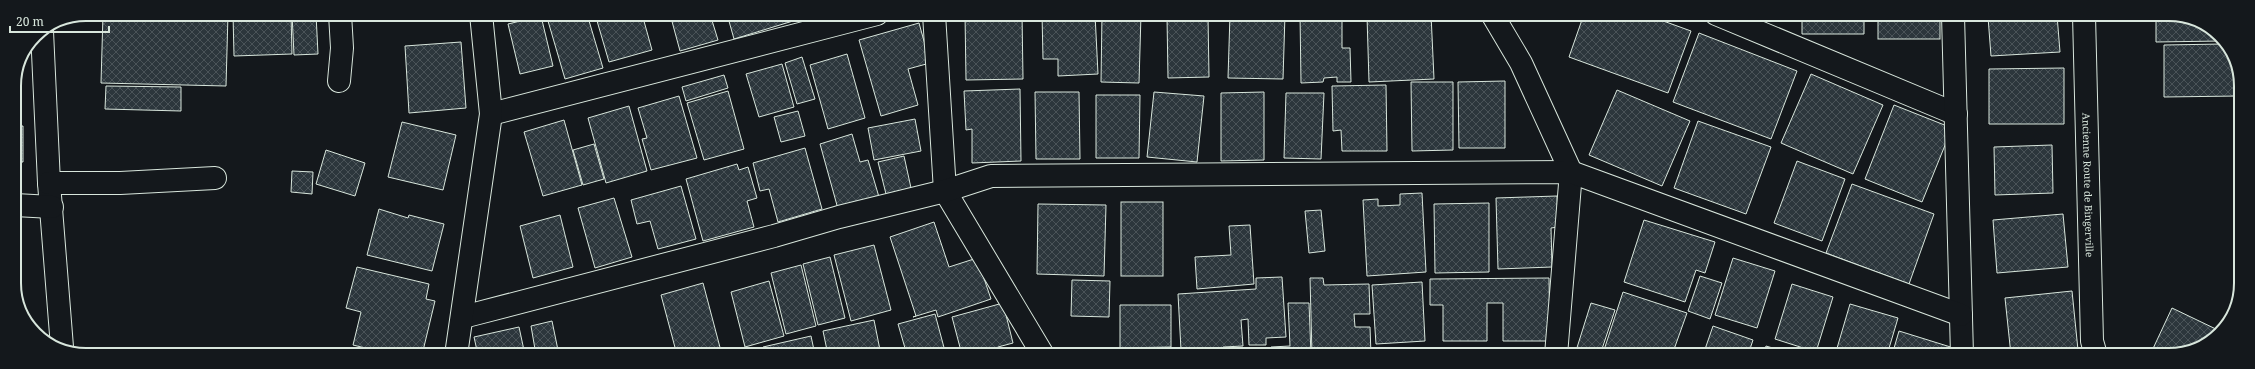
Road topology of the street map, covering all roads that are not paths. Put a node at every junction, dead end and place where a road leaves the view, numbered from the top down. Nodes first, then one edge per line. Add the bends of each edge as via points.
1 (340, 21) edge
2 (482, 21) edge
3 (850, 21) edge
4 (934, 21) edge
5 (1496, 21) edge
6 (1733, 21) edge
7 (1953, 21) edge
8 (2084, 21) edge
9 (42, 38) edge
10 (339, 81) dead end
11 (491, 114) junction
12 (1956, 114) junction
13 (1572, 172) junction
14 (215, 178) dead end
15 (49, 183) junction
16 (945, 191) junction
17 (21, 205) edge
18 (52, 207) junction
19 (1962, 315) junction
20 (463, 317) junction
21 (62, 343) edge
22 (457, 348) edge
23 (1039, 348) edge
24 (1557, 348) edge
25 (1962, 348) edge
26 (2094, 348) edge

1 - 10 street via 342,48
2 - 11 street
3 - 11 street
4 - 16 street
5 - 13 street via 1521,62
6 - 12 street
7 - 12 street
8 - 26 street, Ancienne Route de Bingerville
9 - 15 street
11 - 20 street
12 - 19 street
13 - 16 street via 991,176
13 - 19 street
13 - 24 street
14 - 15 street via 120,183
15 - 18 street
16 - 20 street
16 - 23 street
17 - 18 street
18 - 21 street
19 - 25 street
20 - 22 street

